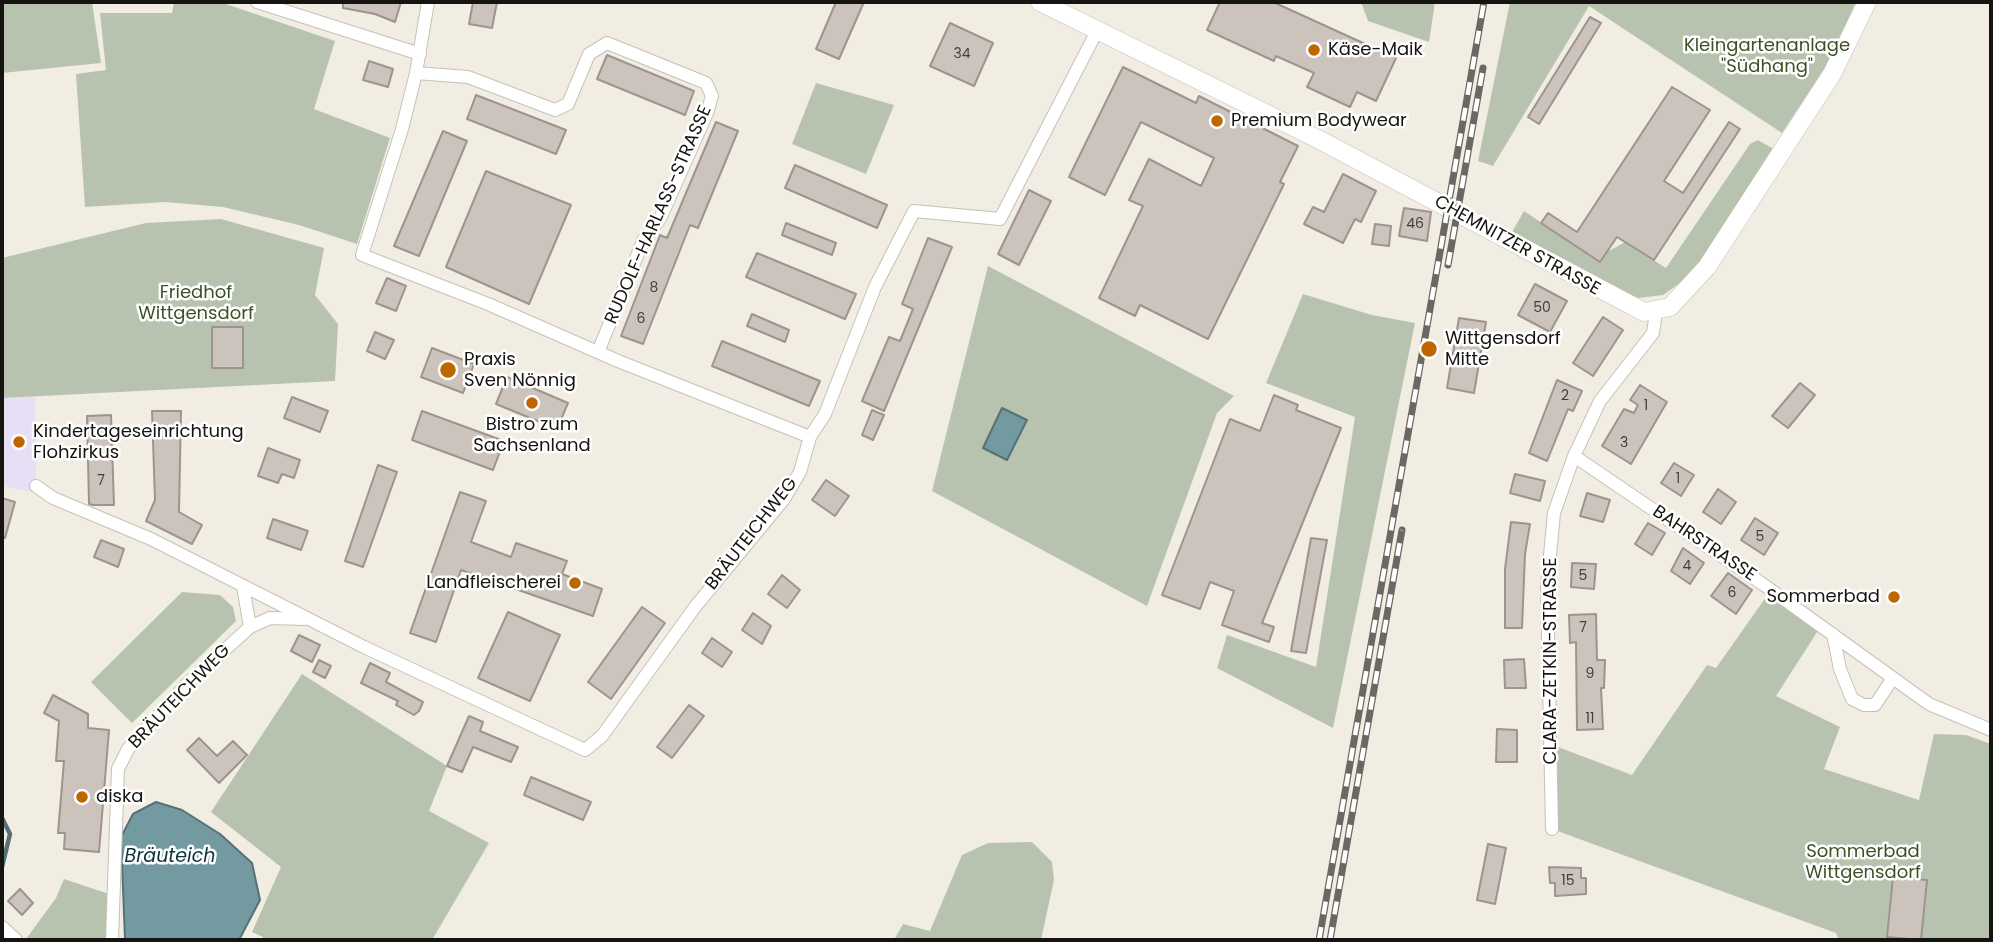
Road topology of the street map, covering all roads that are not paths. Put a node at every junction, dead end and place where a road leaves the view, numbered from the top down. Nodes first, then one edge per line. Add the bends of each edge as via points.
1 (257, 2) edge
2 (428, 2) edge
3 (1042, 2) edge
4 (1867, 2) edge
5 (1098, 29) junction
6 (419, 54) junction
7 (416, 73) junction
8 (1656, 312) junction
9 (598, 352) junction
10 (810, 437) junction
11 (1574, 456) junction
12 (36, 486) dead end
13 (243, 586) junction
14 (309, 619) junction
15 (250, 627) junction
16 (1833, 634) junction
17 (1893, 678) junction
18 (1991, 730) edge
19 (1552, 829) dead end
20 (2, 927) edge
21 (16, 940) edge
22 (112, 940) edge

1 - 6 street
2 - 6 street
3 - 5 street, CHEMNITZER STRASSE
4 - 8 street via 1832,74 1744,213 1686,293
5 - 8 street, CHEMNITZER STRASSE via 1398,181 1633,309
5 - 10 street, BRÄUTEICHWEG via 1000,219 914,211 874,287 825,414
6 - 7 street
7 - 9 street via 362,256
7 - 9 street, RUDOLF-HARLASS-STRASSE via 468,77 555,110 568,104 589,54 607,43 706,83 712,96 707,113 660,219 644,239
8 - 11 street, CLARA-ZETKIN-STRASSE via 1653,333 1600,401
9 - 10 street
10 - 14 street, BRÄUTEICHWEG via 800,472 784,499 695,607 602,736 585,750
11 - 16 street, BAHRSTRASSE
11 - 19 street, CLARA-ZETKIN-STRASSE via 1554,513 1547,587
12 - 13 street, BRÄUTEICHWEG
13 - 14 street, BRÄUTEICHWEG
13 - 15 street
14 - 15 street, BRÄUTEICHWEG via 271,618
15 - 22 street, BRÄUTEICHWEG via 143,731 118,769
16 - 17 street, BAHRSTRASSE
16 - 17 street via 1847,692 1857,703 1875,705
17 - 18 street, BAHRSTRASSE via 1929,704
20 - 21 street

